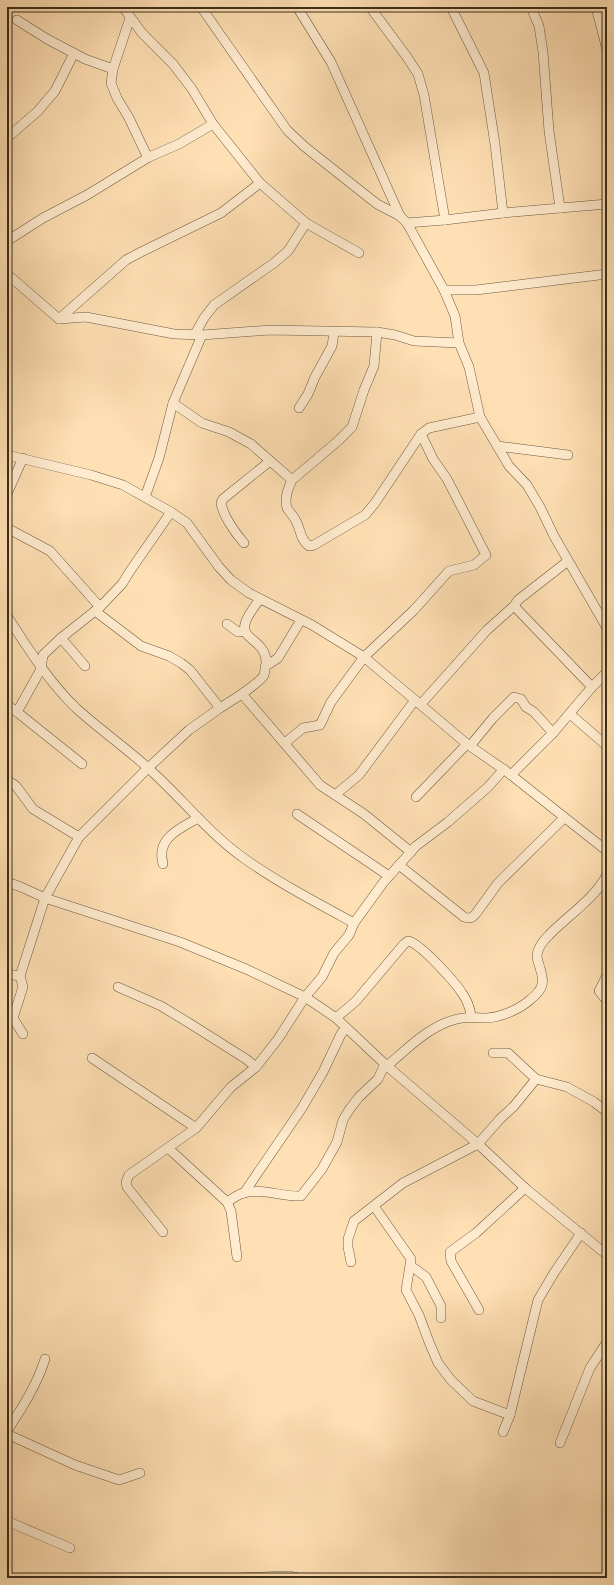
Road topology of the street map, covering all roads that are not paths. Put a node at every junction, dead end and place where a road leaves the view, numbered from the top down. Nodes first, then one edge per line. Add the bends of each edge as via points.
1 (120, 7) edge
2 (123, 7) edge
3 (201, 7) edge
4 (370, 7) edge
5 (451, 7) edge
6 (531, 7) edge
7 (596, 7) edge
8 (300, 8) edge
9 (130, 18) junction
10 (17, 20) dead end
11 (607, 50) edge
12 (74, 53) junction
13 (113, 69) junction
14 (213, 124) junction
15 (7, 138) edge
16 (149, 157) junction
17 (260, 183) junction
18 (607, 204) edge
19 (560, 208) junction
20 (503, 213) junction
21 (403, 219) junction
22 (445, 220) junction
23 (306, 223) junction
24 (7, 241) edge
25 (359, 253) dead end
26 (7, 274) edge
27 (607, 274) edge
28 (444, 290) junction
29 (59, 319) junction
30 (334, 332) junction
31 (377, 332) junction
32 (199, 334) junction
33 (459, 343) junction
34 (173, 403) junction
35 (299, 408) dead end
36 (480, 417) junction
37 (421, 434) junction
38 (497, 446) junction
39 (7, 455) edge
40 (568, 455) dead end
41 (23, 458) junction
42 (270, 461) junction
43 (292, 480) junction
44 (7, 494) edge
45 (145, 497) junction
46 (171, 512) junction
47 (7, 528) edge
48 (244, 543) dead end
49 (568, 561) junction
50 (260, 599) junction
51 (514, 606) junction
52 (97, 609) junction
53 (7, 616) edge
54 (301, 620) junction
55 (227, 624) dead end
56 (607, 628) edge
57 (245, 631) junction
58 (61, 638) junction
59 (265, 653) junction
60 (364, 657) junction
61 (278, 658) junction
62 (85, 666) dead end
63 (266, 666) junction
64 (41, 669) junction
65 (607, 672) edge
66 (592, 687) junction
67 (242, 694) junction
68 (418, 702) junction
69 (7, 705) edge
70 (220, 708) junction
71 (17, 712) junction
72 (570, 714) junction
73 (553, 733) junction
74 (285, 743) junction
75 (469, 745) junction
76 (607, 746) edge
77 (82, 764) dead end
78 (148, 768) junction
79 (508, 772) junction
80 (7, 780) edge
81 (335, 796) junction
82 (416, 797) dead end
83 (297, 814) dead end
84 (198, 818) junction
85 (564, 818) junction
86 (80, 837) junction
87 (607, 851) edge
88 (411, 852) junction
89 (163, 864) dead end
90 (399, 865) junction
91 (607, 874) edge
92 (389, 876) junction
93 (7, 882) edge
94 (44, 898) junction
95 (354, 922) junction
96 (7, 974) edge
97 (607, 975) edge
98 (20, 976) junction
99 (118, 987) dead end
100 (305, 997) junction
101 (607, 1002) edge
102 (471, 1016) junction
103 (336, 1018) junction
104 (346, 1028) junction
105 (23, 1034) dead end
106 (493, 1053) dead end
107 (92, 1058) dead end
108 (386, 1065) junction
109 (256, 1067) junction
110 (536, 1079) junction
111 (607, 1112) edge
112 (196, 1128) junction
113 (478, 1144) junction
114 (168, 1148) junction
115 (525, 1188) junction
116 (244, 1193) junction
117 (227, 1202) junction
118 (374, 1206) junction
119 (163, 1232) dead end
120 (581, 1233) junction
121 (607, 1255) edge
122 (236, 1257) dead end
123 (351, 1262) dead end
124 (411, 1266) junction
125 (479, 1310) dead end
126 (441, 1318) dead end
127 (607, 1342) edge
128 (45, 1359) dead end
129 (510, 1415) junction
130 (7, 1431) edge
131 (503, 1432) dead end
132 (7, 1434) edge
133 (560, 1443) dead end
134 (140, 1473) dead end
135 (7, 1521) edge
136 (70, 1548) dead end
137 (237, 1578) edge
138 (298, 1578) edge

1 - 2 street
2 - 9 street
3 - 21 street via 286,130 377,204
4 - 22 street via 418,74 424,95
5 - 20 street via 484,73
6 - 19 street via 539,26 543,52
7 - 11 street
8 - 21 street via 331,62
9 - 13 street
9 - 14 street via 173,64
10 - 12 street via 47,40
12 - 13 street
12 - 15 street via 55,91 38,111
13 - 16 street via 111,82 117,98
14 - 16 street via 179,144
14 - 17 street
16 - 24 street
17 - 23 street
17 - 29 street via 221,213 126,260
18 - 19 street
19 - 20 street
20 - 22 street
21 - 22 street
21 - 28 street
23 - 25 street
23 - 32 street via 288,251 214,304 204,318
26 - 29 street
27 - 28 street via 476,290
28 - 33 street via 455,316
29 - 32 street via 86,317 166,332
30 - 31 street
30 - 32 street via 270,330
30 - 35 street via 332,346
31 - 33 street via 414,341
31 - 43 street via 374,366 352,427
32 - 34 street
33 - 36 street via 469,367
34 - 42 street via 202,423 229,432 250,444
34 - 45 street via 159,458
36 - 37 street via 429,428
36 - 38 street
37 - 43 street via 365,515 314,545 309,546 304,542 296,520 287,507 286,495
37 - 60 street via 486,555 474,565 449,571 414,610
38 - 40 street
38 - 49 street via 509,466 527,485
39 - 41 street
41 - 44 street
41 - 45 street via 91,474 122,485
42 - 43 street
42 - 48 street via 221,503 222,509
45 - 46 street
46 - 50 street via 187,523 231,580
46 - 52 street via 122,584
47 - 52 street via 50,551
49 - 51 street via 518,600
49 - 56 street
50 - 54 street
50 - 57 street via 245,624
51 - 66 street
51 - 68 street via 487,630
52 - 58 street
52 - 70 street via 141,646 169,656 190,670
53 - 64 street
54 - 60 street
54 - 61 street
55 - 57 street via 238,632
57 - 59 street
58 - 62 street
58 - 64 street via 43,655
59 - 61 street
59 - 63 street
60 - 68 street
60 - 74 street via 331,702 320,725 303,728
61 - 63 street
63 - 67 street via 264,675
64 - 71 street
64 - 78 street via 75,707
65 - 66 street
66 - 72 street
67 - 70 street
67 - 74 street
68 - 75 street
68 - 81 street via 359,775
69 - 71 street
70 - 78 street via 189,730
71 - 77 street
72 - 73 street
72 - 76 street
73 - 75 street via 521,699 514,697
73 - 79 street
74 - 81 street via 320,785
75 - 79 street
75 - 82 street
78 - 84 street
78 - 86 street
79 - 85 street
79 - 88 street
80 - 86 street via 16,786 33,809
81 - 88 street via 364,814
83 - 92 street
84 - 89 street via 176,830 162,845
84 - 95 street via 244,858
85 - 87 street
85 - 90 street via 498,883 474,917 469,919
86 - 94 street
88 - 90 street
90 - 92 street
91 - 102 street via 597,889 539,948 537,957 543,979 542,988 517,1010 488,1018
92 - 95 street
93 - 94 street
94 - 98 street
94 - 100 street via 180,942
95 - 100 street via 322,977
96 - 98 street
97 - 101 street via 599,991
98 - 105 street via 23,987 13,1018
99 - 109 street via 161,1006
100 - 103 street
100 - 109 street
102 - 103 street via 463,994 446,973 416,944 408,941 356,1001
102 - 108 street via 438,1027 418,1039
103 - 104 street
104 - 108 street
104 - 116 street via 302,1108
106 - 110 street via 508,1053
107 - 112 street
108 - 113 street
108 - 116 street via 378,1079 359,1097 343,1120 337,1142 322,1169 301,1196 256,1191
109 - 112 street via 231,1087
110 - 111 street via 567,1087
110 - 113 street
112 - 114 street
113 - 115 street
113 - 118 street via 403,1184
114 - 117 street
114 - 119 street via 129,1175 126,1182 127,1187
115 - 120 street
115 - 125 street via 476,1233 450,1252 451,1261
116 - 117 street
117 - 122 street via 231,1210
118 - 123 street via 354,1221 349,1231 348,1247
118 - 124 street via 409,1254
120 - 121 street
120 - 129 street via 538,1300
124 - 126 street via 426,1277 441,1306
124 - 129 street via 406,1290 438,1363 473,1401
127 - 133 street via 590,1368
128 - 130 street via 24,1406
129 - 131 street
132 - 134 street via 75,1466 119,1480
135 - 136 street
137 - 138 street

